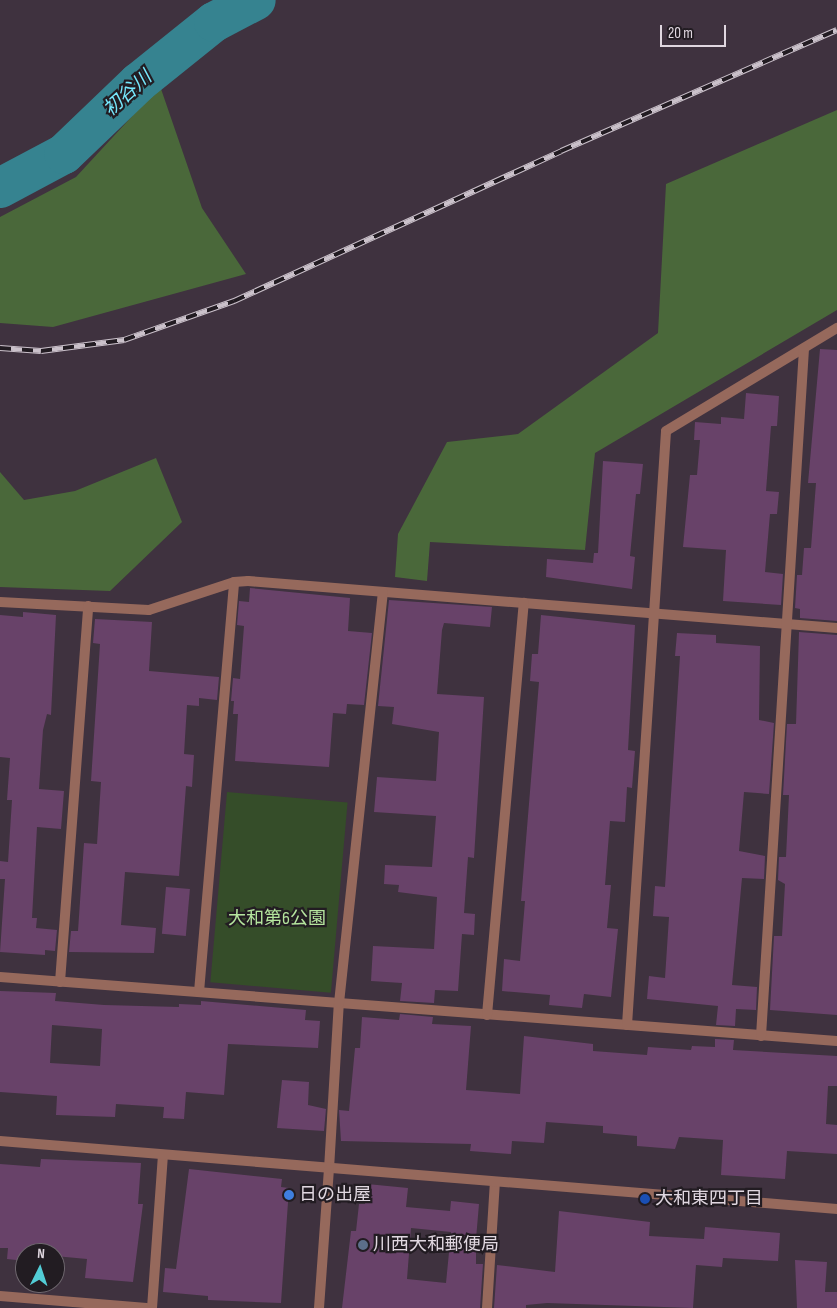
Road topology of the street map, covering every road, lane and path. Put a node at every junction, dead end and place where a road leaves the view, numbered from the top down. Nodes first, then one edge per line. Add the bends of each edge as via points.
1 (837, 328) edge
2 (804, 348) junction
3 (234, 582) junction
4 (383, 592) junction
5 (0, 602) edge
6 (524, 603) junction
7 (88, 606) junction
8 (654, 614) junction
9 (787, 624) junction
10 (837, 628) edge
11 (0, 977) edge
12 (60, 982) junction
13 (199, 992) junction
14 (339, 1003) junction
15 (487, 1015) junction
16 (627, 1025) junction
17 (761, 1036) junction
18 (837, 1042) edge
19 (0, 1141) edge
20 (163, 1156) junction
21 (328, 1170) junction
22 (496, 1182) junction
23 (837, 1209) edge
24 (0, 1296) edge
25 (147, 1308) edge
26 (152, 1308) edge
27 (319, 1308) edge
28 (487, 1308) edge

1 - 2 street
2 - 8 street via 666,431
2 - 9 street
3 - 4 street
3 - 7 street via 149,610
3 - 13 street
4 - 6 street
4 - 14 street
5 - 7 street
6 - 8 street
6 - 15 street
7 - 12 street
8 - 9 street
8 - 16 street
9 - 10 street
9 - 17 street
11 - 12 street
12 - 13 street
13 - 14 street
14 - 15 street
14 - 21 street
15 - 16 street
16 - 17 street
17 - 18 street
19 - 20 street
20 - 21 street
20 - 26 street
21 - 22 street
21 - 27 street
22 - 23 street
22 - 28 street
24 - 25 street

